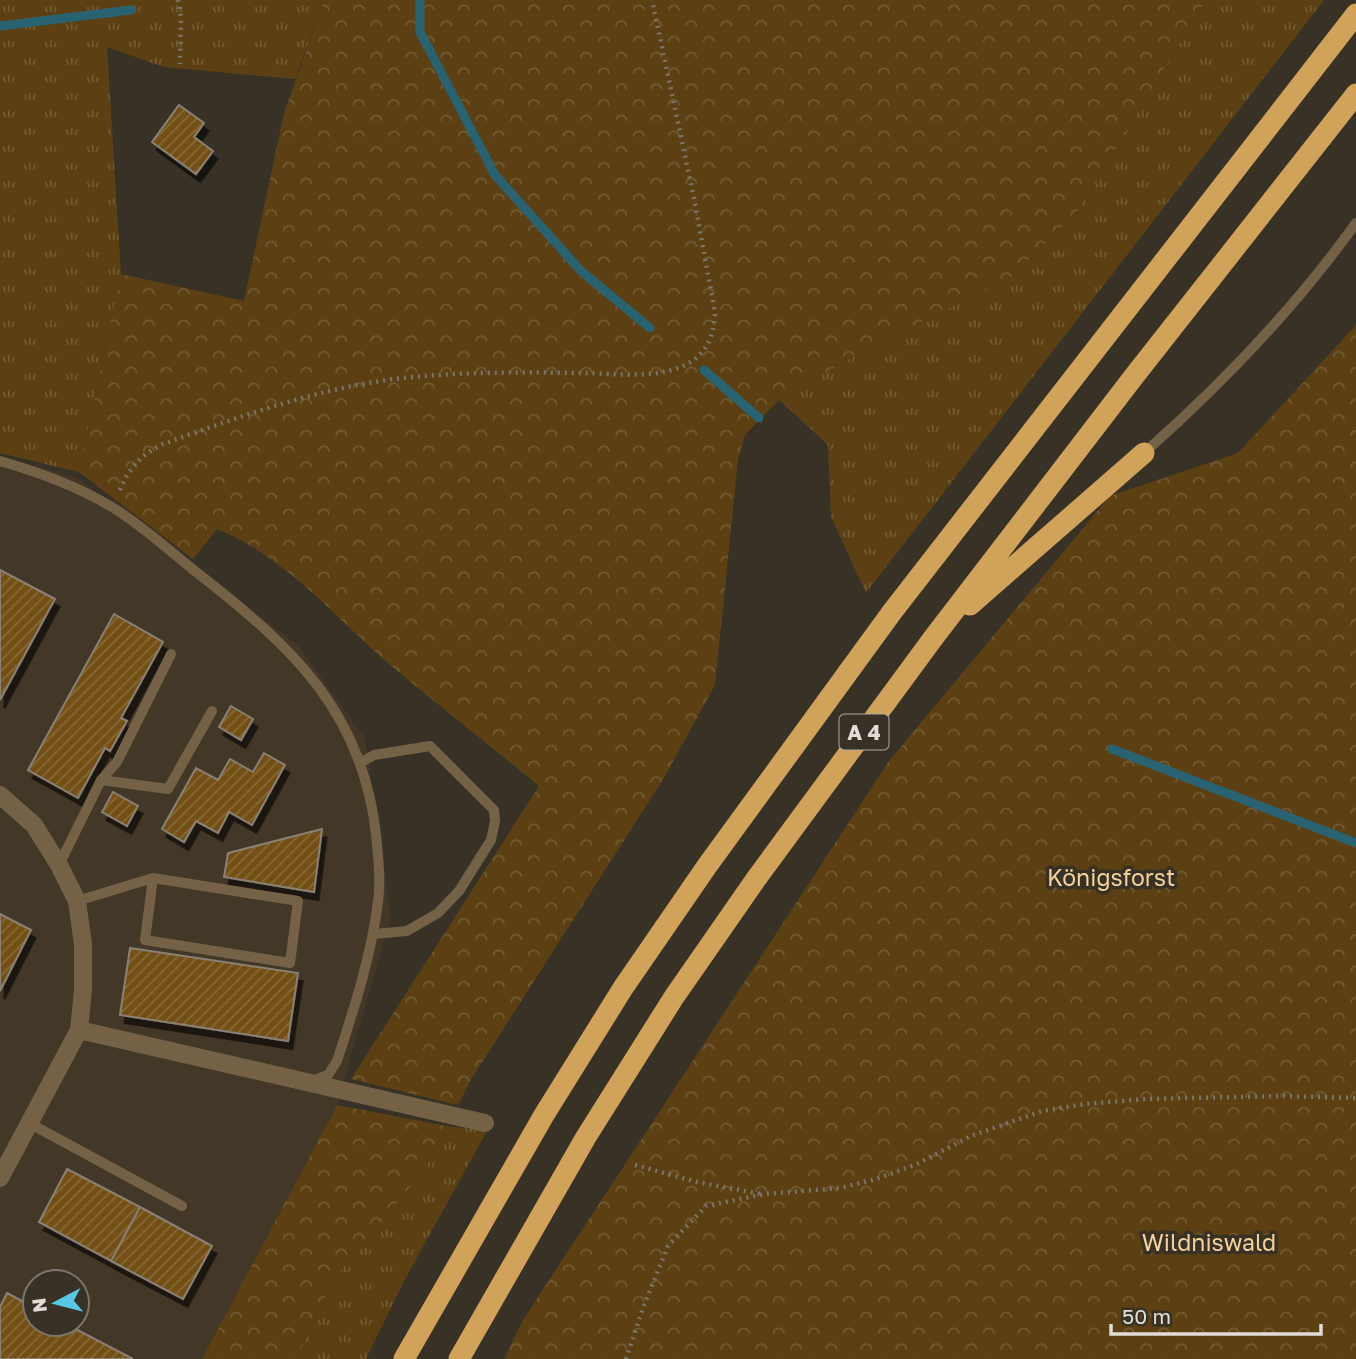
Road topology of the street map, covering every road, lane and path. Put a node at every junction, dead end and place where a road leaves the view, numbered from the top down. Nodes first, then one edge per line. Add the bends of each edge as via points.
1 (178, 0) edge
2 (652, 0) edge
3 (1356, 14) edge
4 (180, 64) dead end
5 (1356, 94) edge
6 (1356, 223) edge
7 (1144, 453) joint
8 (0, 461) edge
9 (114, 508) junction
10 (934, 637) junction
11 (171, 654) dead end
12 (212, 711) dead end
13 (360, 763) junction
14 (101, 779) junction
15 (0, 795) edge
16 (59, 865) junction
17 (153, 878) junction
18 (77, 901) junction
19 (373, 934) junction
20 (79, 1030) junction
21 (312, 1081) junction
22 (1356, 1098) edge
23 (485, 1122) dead end
24 (29, 1123) junction
25 (635, 1165) dead end
26 (0, 1178) edge
27 (765, 1194) junction
28 (182, 1206) dead end
29 (404, 1359) edge
30 (459, 1359) edge
31 (626, 1359) edge

1 - 4 path
2 - 9 path via 715,313 714,332 703,353 685,365 641,374 425,376 336,389 145,453 129,470
3 - 29 highway, A 4 via 892,612 706,866 544,1115
5 - 10 highway, A 4
6 - 7 lane via 1266,335 1204,400
7 - 10 highway
8 - 9 lane via 63,481
9 - 13 lane via 280,641 329,701
10 - 30 highway, A 4 via 674,997 586,1137
11 - 14 lane via 117,762
12 - 14 lane via 168,789
13 - 19 lane via 379,865
13 - 19 lane via 374,755 430,746 494,810 491,840 459,891 438,913 407,931
14 - 16 lane
15 - 16 street via 34,825
16 - 18 street
17 - 17 lane via 298,901 290,963 145,940
17 - 18 lane
18 - 20 street via 83,944
19 - 21 lane via 337,1061 328,1075
20 - 21 street
20 - 24 street
21 - 23 street
22 - 27 path via 1201,1097 1085,1104 1007,1121 876,1179 840,1188
24 - 26 street
24 - 28 lane
25 - 27 path
27 - 31 path via 706,1206 668,1246

